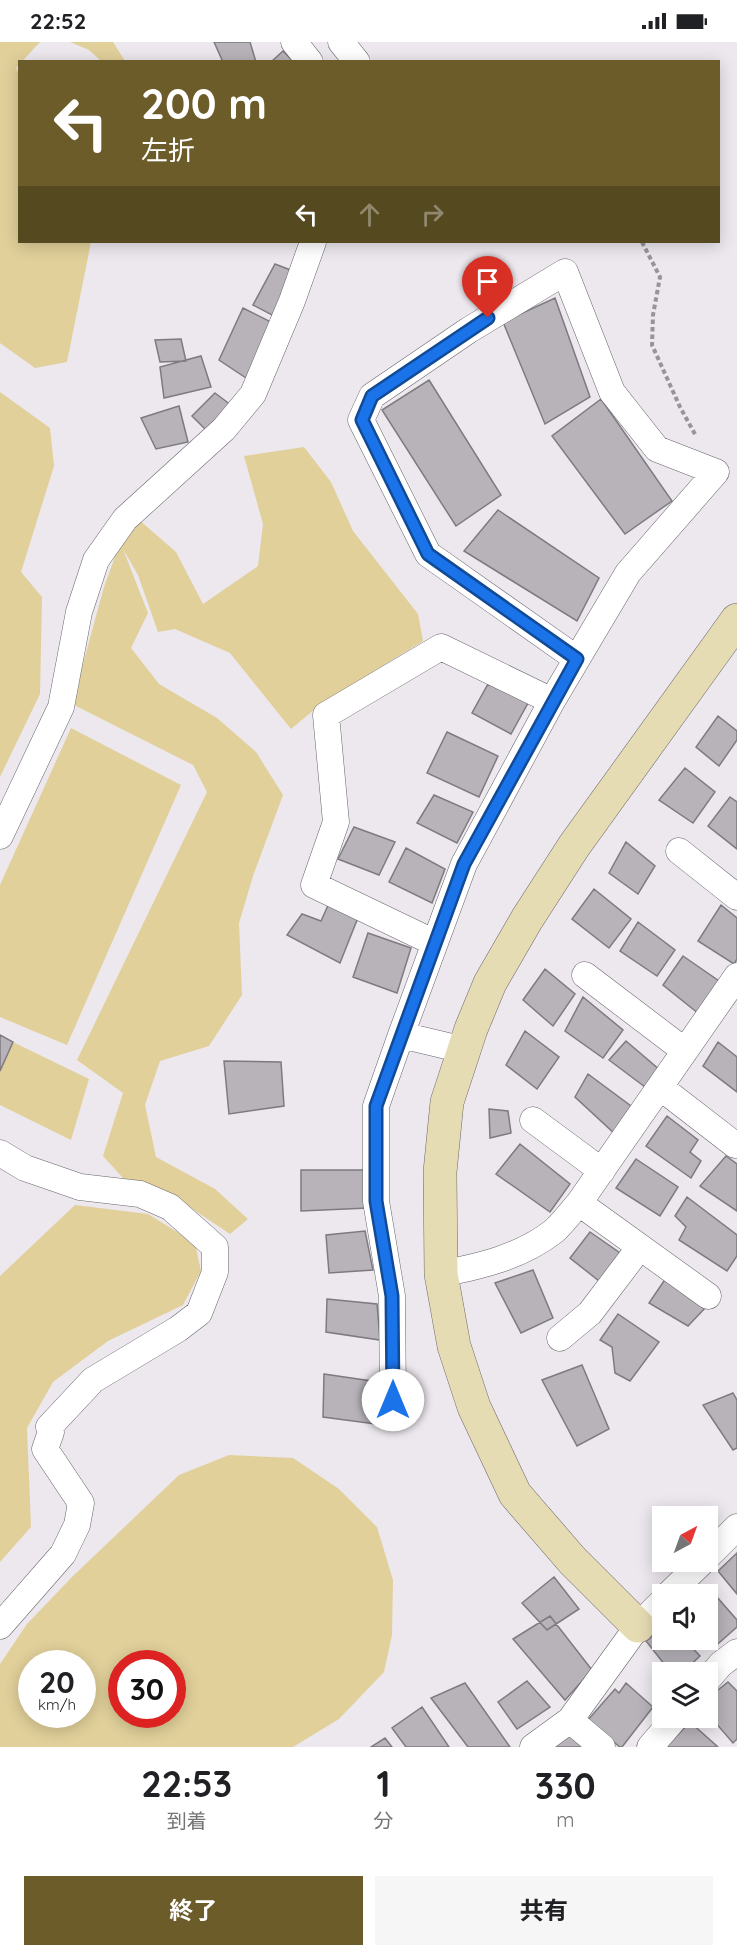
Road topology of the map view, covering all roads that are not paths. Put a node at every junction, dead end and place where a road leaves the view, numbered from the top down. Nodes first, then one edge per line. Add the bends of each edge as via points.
1 (294, 42) edge
2 (341, 42) edge
3 (308, 60) edge
4 (355, 60) edge
5 (313, 243) edge
6 (737, 620) edge
7 (577, 659) junction
8 (552, 701) junction
9 (0, 836) edge
10 (679, 851) dead end
11 (737, 897) edge
12 (435, 943) junction
13 (585, 975) dead end
14 (737, 976) edge
15 (401, 1035) junction
16 (464, 1050) junction
17 (685, 1051) junction
18 (660, 1087) junction
19 (533, 1120) dead end
20 (735, 1145) dead end
21 (0, 1153) edge
22 (602, 1171) junction
23 (579, 1203) junction
24 (640, 1247) junction
25 (441, 1274) junction
26 (708, 1296) dead end
27 (560, 1338) dead end
28 (393, 1400) dead end
29 (737, 1527) edge
30 (718, 1546) edge
31 (692, 1572) edge
32 (679, 1584) edge
33 (652, 1611) edge
34 (0, 1626) edge
35 (638, 1626) junction
36 (737, 1652) edge
37 (718, 1667) edge
38 (570, 1720) junction
39 (666, 1728) edge
40 (533, 1747) edge
41 (602, 1747) edge
42 (650, 1747) edge

1 - 3 street
2 - 4 street
5 - 9 street via 253,393 224,429 125,519 96,560 79,612 61,707
6 - 16 street via 574,846 527,919 490,983
7 - 7 street via 628,573 716,472 657,449 612,392 565,272 469,330 372,396 362,420 428,554
7 - 8 street
8 - 12 street via 464,864
8 - 12 street via 441,647 326,715 336,822 314,885
10 - 11 street
12 - 15 street
13 - 17 street
14 - 17 street
15 - 16 street
15 - 28 street via 376,1106 376,1201 392,1296
16 - 25 street via 447,1102 440,1172
17 - 18 street
18 - 20 street
18 - 22 street
19 - 22 street
21 - 34 street via 26,1168 80,1186 140,1194 170,1208 215,1247 215,1272 199,1313 93,1380 49,1427 45,1449 81,1503 77,1526 63,1554
22 - 23 street
23 - 24 street
23 - 25 street via 554,1230 523,1251
24 - 26 street
24 - 27 street via 590,1313
25 - 35 street via 454,1346 474,1407 515,1494 572,1560
29 - 30 street
31 - 32 street
33 - 35 street
35 - 38 street
36 - 37 street
38 - 40 street
38 - 41 street
39 - 42 street

